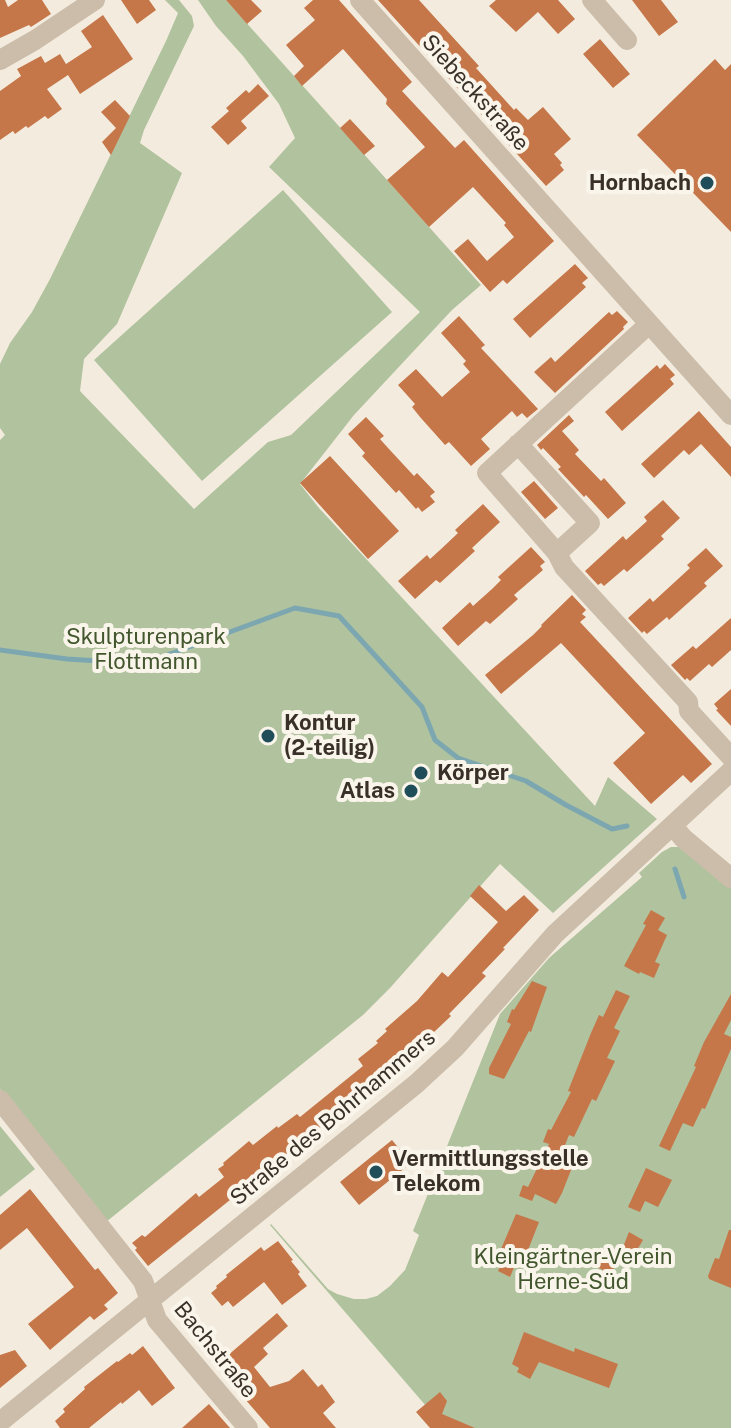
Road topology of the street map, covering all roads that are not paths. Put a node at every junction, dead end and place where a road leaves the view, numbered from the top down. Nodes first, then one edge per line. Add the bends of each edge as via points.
1 (360, 0) edge
2 (592, 0) edge
3 (83, 3) edge
4 (627, 40) dead end
5 (0, 60) edge
6 (649, 324) junction
7 (731, 415) edge
8 (518, 444) junction
9 (557, 553) junction
10 (731, 757) edge
11 (731, 771) edge
12 (673, 826) junction
13 (731, 878) edge
14 (0, 1100) edge
15 (150, 1300) junction
16 (0, 1422) edge
17 (248, 1428) edge

1 - 6 street, Siebeckstraße
2 - 4 street
3 - 5 street
6 - 7 street, Siebeckstraße
6 - 8 street
8 - 9 street via 487,473
8 - 9 street via 590,523
9 - 10 street
11 - 12 street, Straße des Bohrhammers
12 - 13 street
12 - 15 street, Straße des Bohrhammers via 555,934 455,1048 416,1084
14 - 15 street via 143,1281
15 - 16 street, Straße des Bohrhammers
15 - 17 street, Bachstraße via 157,1320

